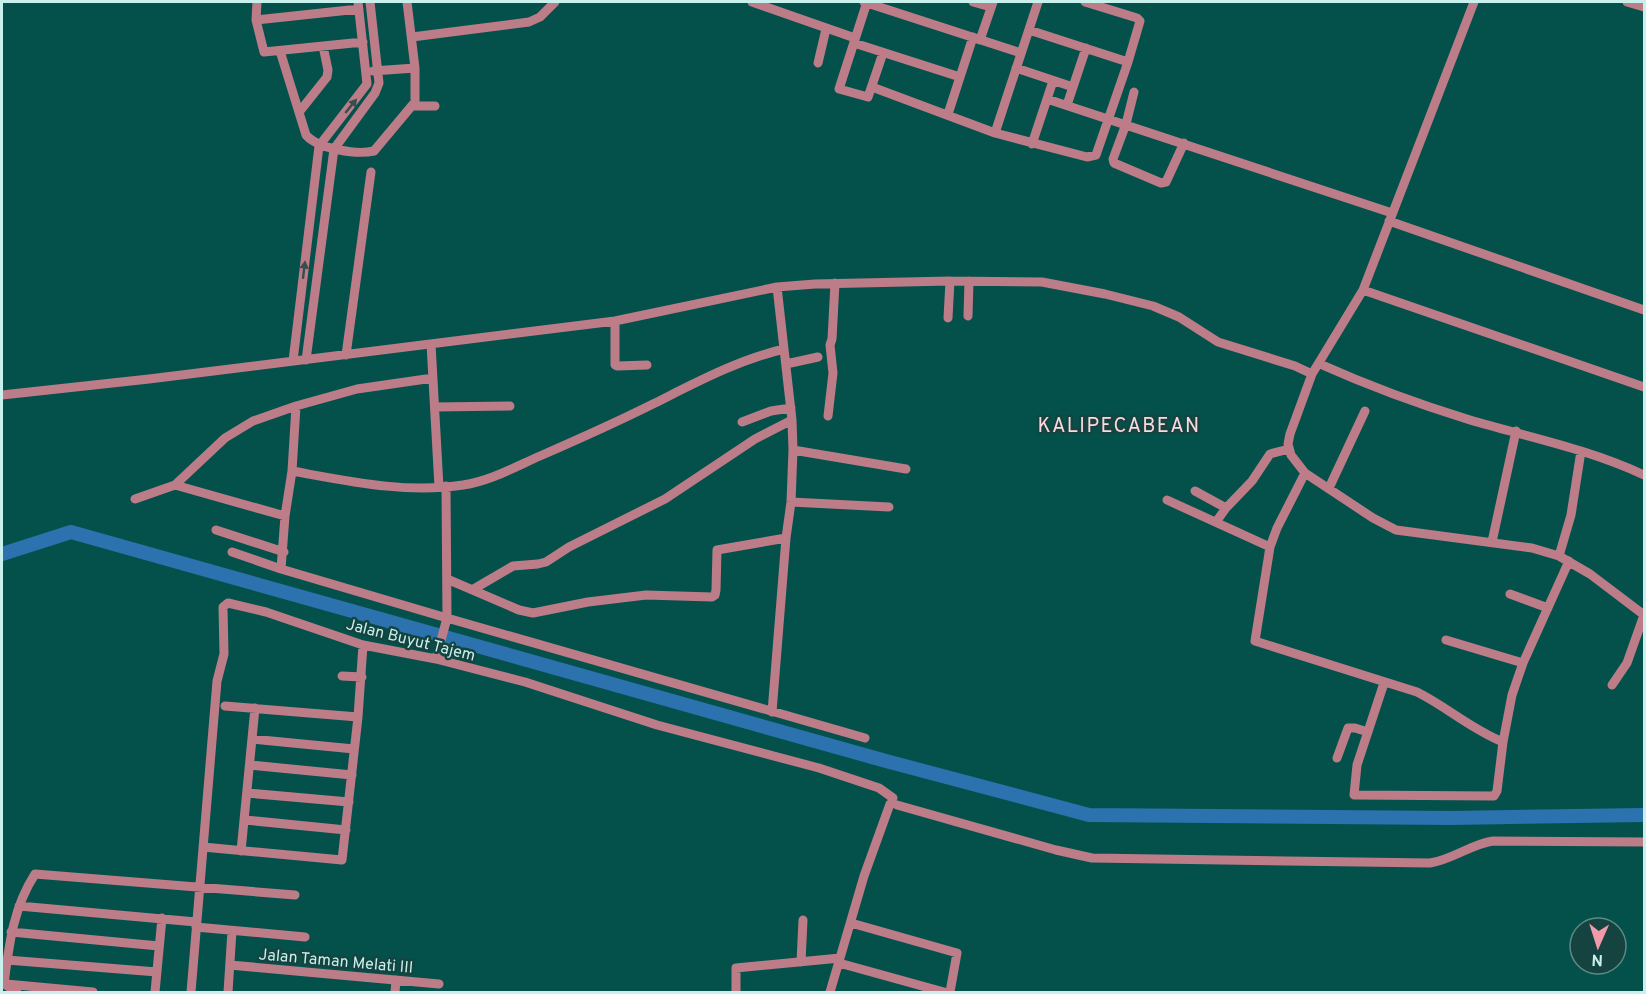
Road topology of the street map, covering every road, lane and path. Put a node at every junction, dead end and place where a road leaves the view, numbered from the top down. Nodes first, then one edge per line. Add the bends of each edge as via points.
1 (257, 2) edge
2 (370, 2) edge
3 (407, 2) edge
4 (555, 2) edge
5 (752, 2) edge
6 (784, 2) edge
7 (866, 2) edge
8 (973, 2) edge
9 (1038, 2) edge
10 (1084, 2) edge
11 (1119, 2) edge
12 (1474, 2) edge
13 (992, 4) edge
14 (358, 5) edge
15 (779, 12) junction
16 (1119, 13) junction
17 (256, 20) junction
18 (826, 28) junction
19 (1029, 30) junction
20 (412, 37) junction
21 (977, 39) junction
22 (855, 40) junction
23 (363, 42) junction
24 (323, 46) junction
25 (1086, 48) junction
26 (280, 51) junction
27 (883, 53) junction
28 (1021, 53) junction
29 (1128, 62) junction
30 (818, 63) dead end
31 (415, 68) junction
32 (1016, 68) junction
33 (378, 70) junction
34 (367, 72) junction
35 (960, 77) junction
36 (1053, 81) junction
37 (872, 87) junction
38 (1073, 87) junction
39 (1134, 92) dead end
40 (1047, 99) junction
41 (1067, 105) junction
42 (413, 106) junction
43 (435, 106) dead end
44 (300, 111) junction
45 (948, 114) junction
46 (1118, 121) junction
47 (995, 133) junction
48 (1184, 143) junction
49 (1032, 144) junction
50 (318, 153) junction
51 (333, 156) junction
52 (371, 172) dead end
53 (1390, 217) junction
54 (950, 281) junction
55 (969, 281) junction
56 (835, 283) junction
57 (777, 287) junction
58 (1363, 290) junction
59 (299, 309) junction
60 (312, 310) junction
61 (1644, 310) edge
62 (968, 316) dead end
63 (948, 318) dead end
64 (615, 321) junction
65 (434, 343) junction
66 (784, 349) junction
67 (346, 355) junction
68 (818, 357) dead end
69 (306, 360) junction
70 (293, 361) junction
71 (647, 364) dead end
72 (786, 364) junction
73 (1320, 364) junction
74 (1312, 374) junction
75 (433, 378) junction
76 (1644, 387) edge
77 (2, 395) edge
78 (296, 406) junction
79 (510, 406) dead end
80 (435, 407) junction
81 (791, 408) junction
82 (1365, 411) dead end
83 (828, 416) dead end
84 (792, 420) junction
85 (742, 422) dead end
86 (1516, 431) junction
87 (1289, 449) junction
88 (793, 450) junction
89 (1581, 451) junction
90 (906, 469) dead end
91 (292, 471) junction
92 (1305, 473) junction
93 (1644, 475) edge
94 (175, 485) junction
95 (442, 487) junction
96 (1329, 488) junction
97 (1195, 491) dead end
98 (135, 499) dead end
99 (1167, 500) dead end
100 (791, 502) junction
101 (889, 507) dead end
102 (1226, 508) junction
103 (285, 516) junction
104 (1216, 522) junction
105 (216, 530) dead end
106 (786, 538) junction
107 (1492, 542) junction
108 (1270, 547) junction
109 (232, 552) dead end
110 (284, 552) junction
111 (1558, 556) junction
112 (1569, 561) junction
113 (281, 568) junction
114 (447, 579) junction
115 (472, 590) junction
116 (1510, 594) dead end
117 (1548, 608) junction
118 (1644, 615) edge
119 (447, 619) junction
120 (1446, 640) dead end
121 (363, 645) junction
122 (436, 657) junction
123 (1522, 663) junction
124 (342, 676) dead end
125 (362, 676) junction
126 (1384, 683) junction
127 (1612, 685) dead end
128 (225, 706) dead end
129 (255, 708) junction
130 (772, 712) junction
131 (358, 717) junction
132 (1368, 732) junction
133 (865, 738) dead end
134 (252, 739) junction
135 (1503, 742) junction
136 (354, 749) junction
137 (1338, 758) dead end
138 (250, 765) junction
139 (352, 775) junction
140 (247, 793) junction
141 (349, 802) junction
142 (894, 802) junction
143 (245, 820) junction
144 (346, 830) junction
145 (1644, 842) edge
146 (203, 848) junction
147 (241, 851) junction
148 (200, 886) junction
149 (295, 895) dead end
150 (20, 906) junction
151 (162, 918) junction
152 (803, 920) dead end
153 (850, 923) junction
154 (196, 924) junction
155 (232, 930) junction
156 (11, 932) junction
157 (305, 937) dead end
158 (159, 946) junction
159 (7, 960) junction
160 (840, 960) junction
161 (801, 962) junction
162 (230, 966) junction
163 (157, 972) junction
164 (396, 980) junction
165 (4, 984) junction
166 (439, 984) dead end
167 (830, 992) edge
168 (17, 993) edge
169 (93, 993) edge
170 (155, 993) edge
171 (191, 993) edge
172 (228, 993) edge
173 (394, 993) edge
174 (736, 993) edge
175 (822, 993) edge
176 (944, 993) edge
177 (950, 993) edge

1 - 17 street
2 - 33 street
3 - 20 street
4 - 20 street via 529,22
5 - 15 street
6 - 15 street
7 - 21 street
7 - 22 street
8 - 13 street
9 - 19 street
10 - 16 street
11 - 16 street
12 - 53 street
13 - 21 street
14 - 17 street
14 - 23 street
15 - 18 street
16 - 29 street via 1140,21
17 - 26 street via 263,50
18 - 22 street
18 - 30 street
19 - 25 street
19 - 28 street
20 - 31 street
21 - 28 street
21 - 35 street
22 - 27 street
22 - 37 street via 839,89 865,98
23 - 24 street
23 - 34 street
24 - 26 street
24 - 44 street via 327,77
25 - 29 street
25 - 38 street
26 - 44 street
27 - 35 street
27 - 37 street
28 - 32 street
29 - 46 street
31 - 33 street
31 - 42 street
32 - 36 street
32 - 47 street
33 - 34 street
33 - 51 street via 375,93
50 -> 34 street via 365,89
35 - 45 street
36 - 38 street
36 - 40 street
37 - 45 street
38 - 41 street
39 - 46 street
40 - 41 street
40 - 49 street
41 - 46 street
42 - 43 street
42 - 51 street via 374,151
44 - 50 street via 306,135
45 - 47 street
46 - 48 street
46 - 48 street via 1114,163 1161,183 1167,181
46 - 49 street via 1091,157
47 - 49 street
48 - 53 street
50 - 51 street
59 -> 50 street
51 - 60 street
52 - 67 street
53 - 58 street
53 - 61 street
54 - 55 street
54 - 56 street
54 - 63 street
55 - 62 street
55 - 74 street via 1042,282 1153,306 1218,342
56 - 57 street
56 - 83 street
57 - 64 street
57 - 66 street
58 - 73 street
58 - 76 street
59 - 60 street
59 - 70 street
60 - 69 street
64 - 65 street
64 - 71 street via 615,365
65 - 67 street
65 - 75 street
66 - 72 street
66 - 95 street via 728,367 600,430 484,480
67 - 69 street
68 - 72 street
69 - 70 street
70 - 77 street
72 - 81 street
73 - 74 street
73 - 86 street via 1428,407
74 - 87 street via 1290,434
75 - 78 street via 357,389
75 - 80 street
78 - 91 street
78 - 94 street via 237,430
79 - 80 street
80 - 95 street
81 - 84 street
81 - 85 street
82 - 96 street
84 - 88 street
84 - 115 street via 755,439 665,500 568,546 546,562 513,566
86 - 89 street
86 - 107 street
87 - 92 street
87 - 102 street via 1270,454 1252,481
88 - 90 street
88 - 100 street
89 - 93 street
89 - 111 street via 1571,515
91 - 95 street via 390,487
91 - 103 street
92 - 96 street
92 - 108 street
94 - 98 street
94 - 103 street
95 - 114 street
96 - 107 street via 1396,530
97 - 102 street
99 - 104 street
100 - 101 street
100 - 106 street
102 - 104 street
103 - 110 street
104 - 108 street
105 - 110 street
106 - 115 street via 717,550 716,590 712,597 646,595 533,613
106 - 130 street
107 - 111 street
108 - 126 street via 1255,641
109 - 113 street
110 - 113 street
111 - 112 street
112 - 117 street
112 - 118 street
113 - 119 street
114 - 115 street
114 - 119 street
116 - 117 street
117 - 123 street
118 - 127 street via 1627,663
119 - 122 street
119 - 130 street
120 - 123 street
121 - 122 street, Jalan Buyut Tajem
121 - 125 street
121 - 146 street, Jalan Buyut Tajem via 266,612 225,604 224,654 217,676
122 - 142 street, Jalan Buyut Tajem via 551,689 657,725 819,768 879,788
123 - 135 street
124 - 125 street
125 - 131 street
126 - 132 street
126 - 135 street via 1417,692 1478,731
128 - 129 street
129 - 131 street
129 - 134 street
130 - 133 street
131 - 136 street
132 - 135 street via 1357,765 1353,793 1356,796 1494,796
132 - 137 street via 1348,728
134 - 136 street
134 - 138 street
136 - 139 street
138 - 139 street
138 - 140 street
139 - 141 street
140 - 141 street
140 - 143 street
141 - 144 street
142 - 145 street, Jalan Buyut Tajem via 1092,858 1430,863 1488,842
142 - 153 street
143 - 144 street
143 - 147 street
144 - 147 street via 342,860
146 - 147 street
146 - 148 street, Jalan Buyut Tajem
148 - 149 street
148 - 150 street via 37,873
148 - 154 street, Jalan Buyut Tajem
150 - 151 street
150 - 156 street
151 - 154 street
151 - 158 street
152 - 161 street
153 - 160 street
153 - 177 street via 957,953
154 - 155 street
154 - 171 street, Jalan Buyut Tajem
155 - 157 street
155 - 162 street
156 - 158 street
156 - 159 street
158 - 163 street
159 - 163 street
159 - 165 street
160 - 161 street
160 - 167 street
160 - 176 street
161 - 174 street via 736,969
162 - 164 street, Jalan Taman Melati III
162 - 172 street
163 - 170 street
164 - 166 street, Jalan Taman Melati III
164 - 173 street
165 - 168 street
165 - 169 street
167 - 175 street

